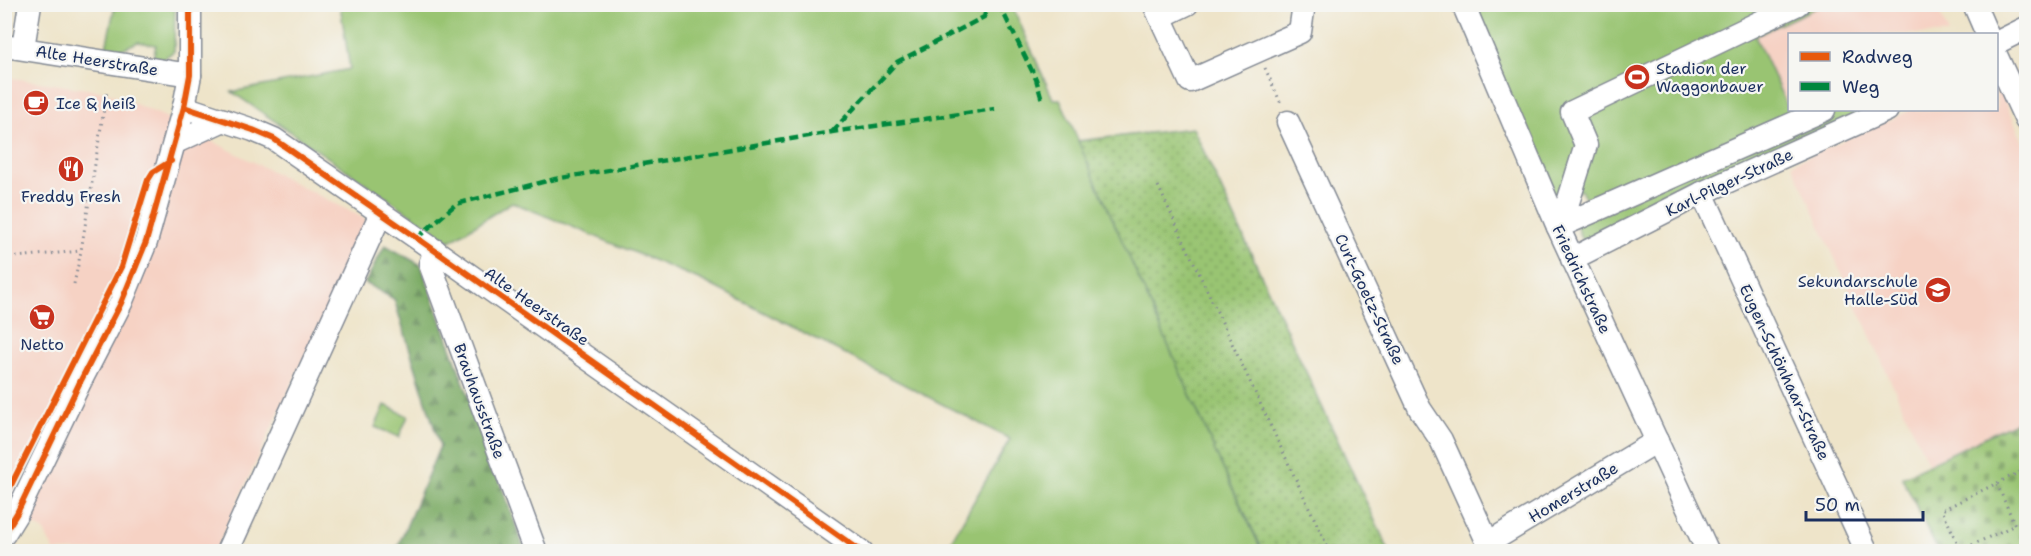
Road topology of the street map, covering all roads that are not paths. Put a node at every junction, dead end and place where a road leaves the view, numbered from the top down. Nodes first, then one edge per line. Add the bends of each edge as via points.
1 (30, 4) edge
2 (190, 4) edge
3 (1187, 4) edge
4 (1304, 4) edge
5 (1463, 4) edge
6 (1798, 4) edge
7 (1974, 4) edge
8 (1157, 11) edge
9 (2026, 28) edge
10 (1988, 33) edge
11 (14, 47) edge
12 (1998, 53) edge
13 (1998, 56) edge
14 (190, 75) junction
15 (184, 107) junction
16 (1822, 111) edge
17 (1885, 111) edge
18 (224, 120) junction
19 (2026, 120) edge
20 (1288, 122) road end
21 (176, 142) junction
22 (1702, 193) junction
23 (381, 213) junction
24 (1554, 218) junction
25 (435, 250) junction
26 (1572, 259) junction
27 (1657, 441) junction
28 (855, 523) dead end
29 (834, 532) junction
30 (16, 545) edge
31 (1487, 547) edge
32 (227, 552) edge
33 (536, 552) edge
34 (862, 552) edge
35 (1708, 552) edge
36 (1867, 552) edge

1 - 11 street
2 - 14 street
3 - 8 street
4 - 8 street via 1300,32 1190,81
5 - 24 street, Friedrichstraße
6 - 24 street via 1572,112 1586,145 1565,212
7 - 10 street
9 - 12 street
11 - 14 street, Alte Heerstraße
13 - 19 street
14 - 15 street
15 - 18 street, Alte Heerstraße
15 - 21 street
16 - 24 street, Karl-Pilger-Straße
17 - 22 street, Karl-Pilger-Straße
18 - 21 street
18 - 23 street, Alte Heerstraße via 274,139
20 - 31 street, Curt-Goetz-Straße via 1420,409 1441,440
21 - 30 street via 146,242 121,303 17,513
22 - 26 street, Karl-Pilger-Straße
22 - 36 street, Eugen-Schönhaar-Straße
23 - 25 street, Alte Heerstraße
23 - 32 street
24 - 26 street, Friedrichstraße
25 - 29 street, Alte Heerstraße
25 - 33 street, Brauhausstraße via 430,264
26 - 27 street, Friedrichstraße
27 - 31 street, Homerstraße
27 - 35 street, Friedrichstraße
28 - 29 street
29 - 34 street, Alte Heerstraße

